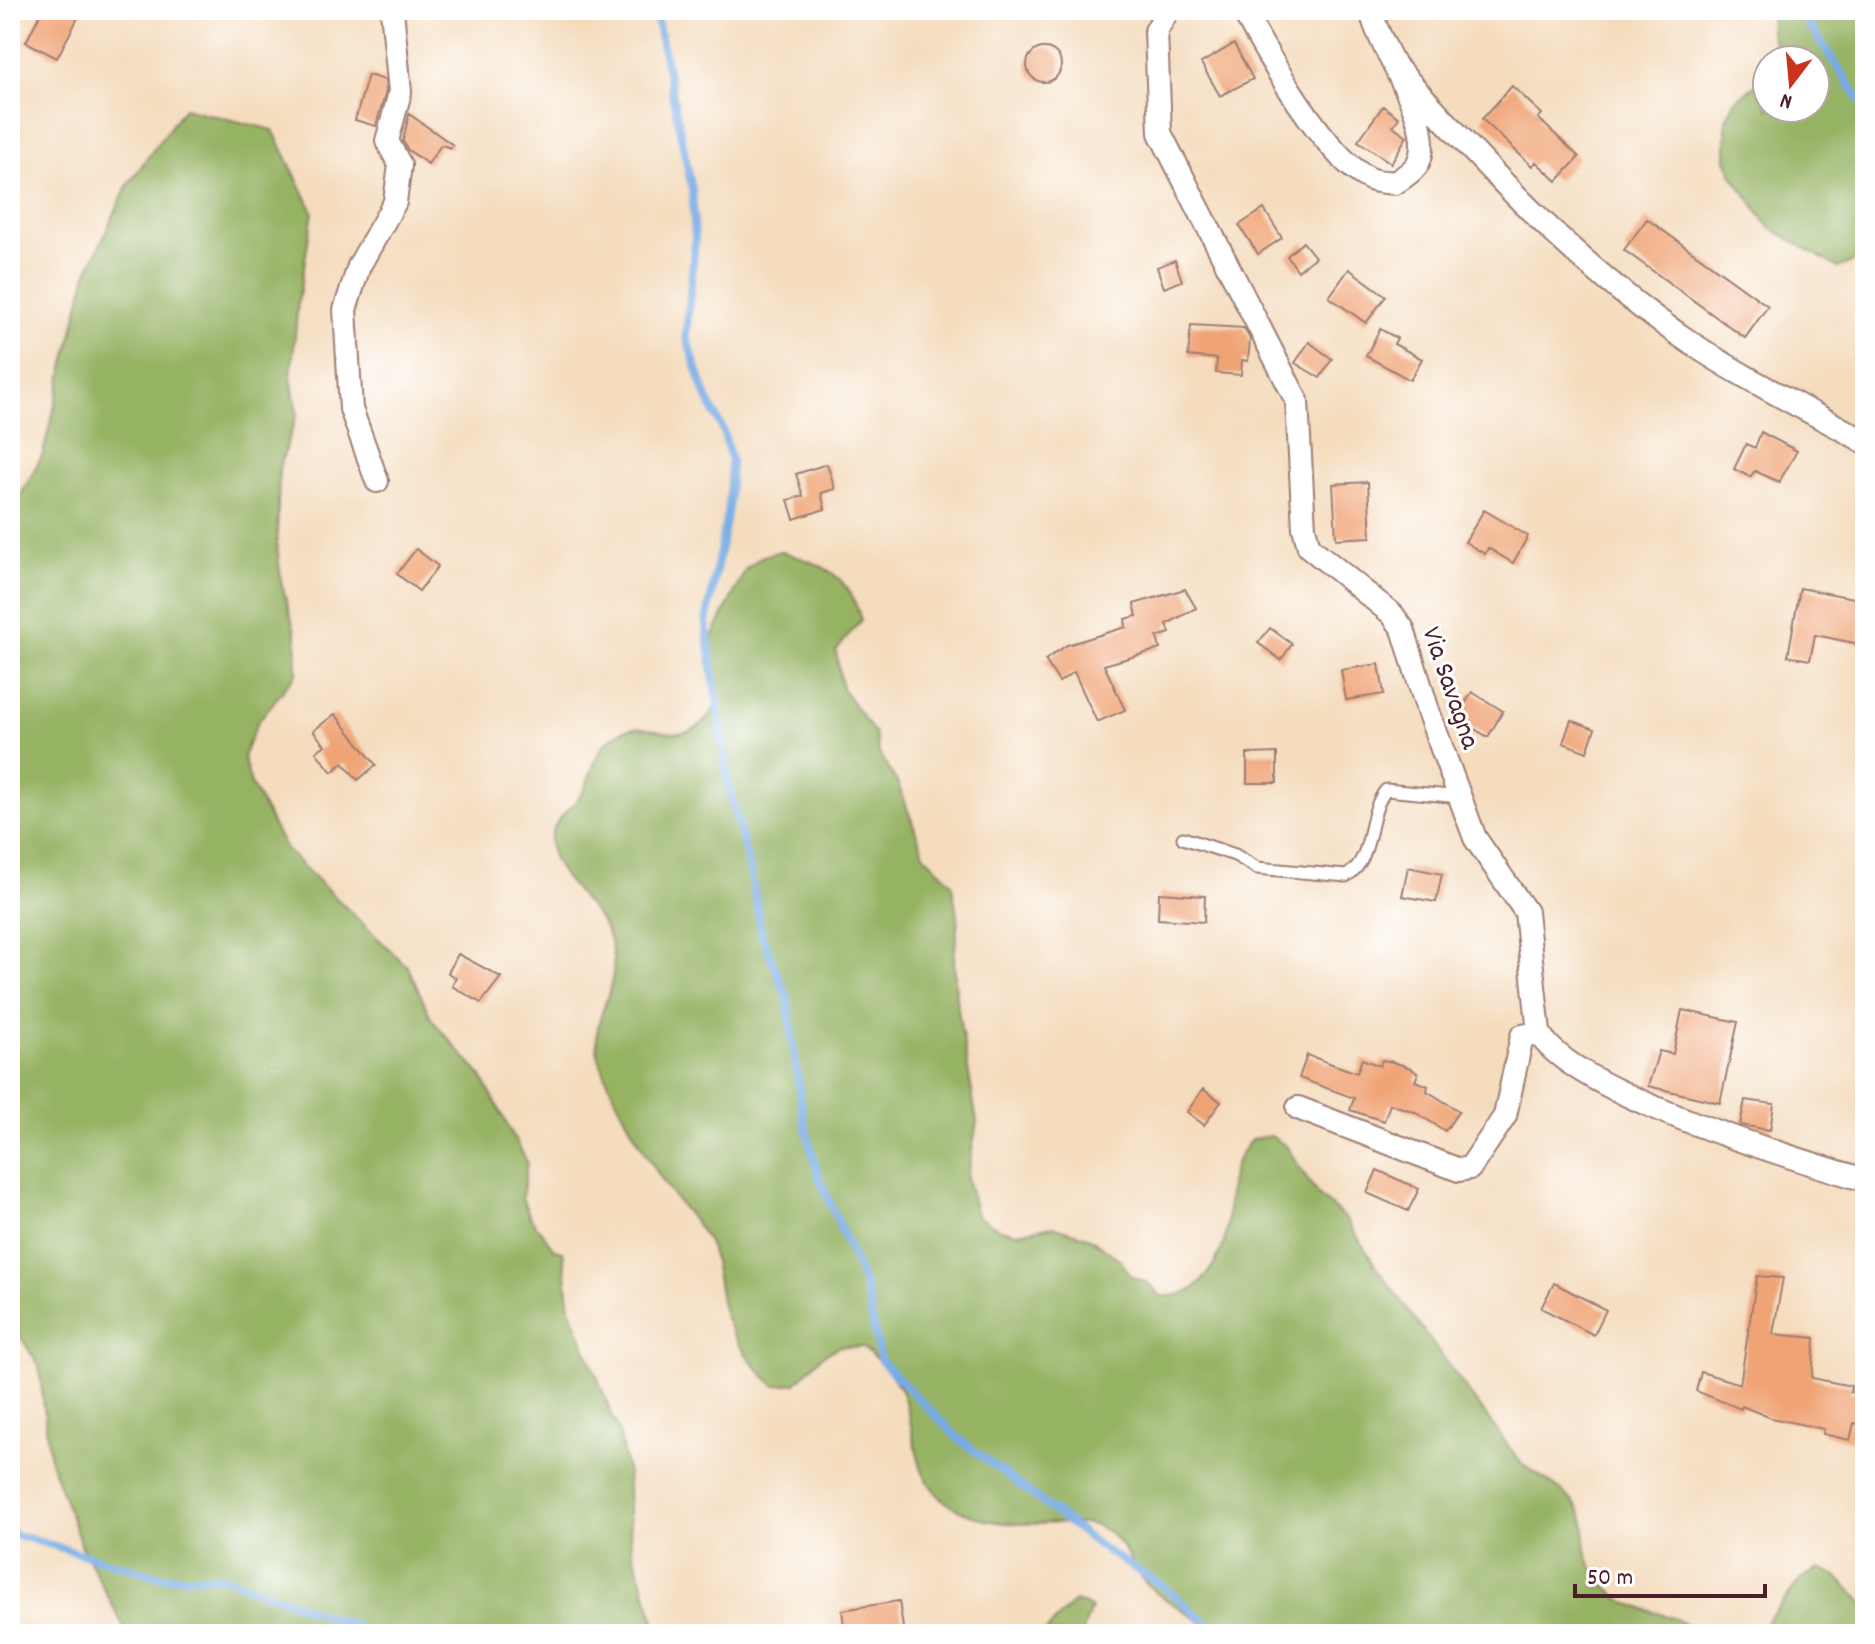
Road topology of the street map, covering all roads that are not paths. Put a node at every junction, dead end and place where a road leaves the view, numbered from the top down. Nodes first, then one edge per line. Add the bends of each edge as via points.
1 (392, 10) edge
2 (1168, 10) edge
3 (1243, 10) edge
4 (1371, 10) edge
5 (1395, 66) junction
6 (1865, 442) edge
7 (377, 481) dead end
8 (1461, 797) junction
9 (1183, 838) dead end
10 (1539, 1033) junction
11 (1298, 1108) dead end
12 (1865, 1180) edge

1 - 7 street via 400,92 387,141 400,165 397,190 359,266 345,310 351,409
2 - 8 street, Via Savagna via 1156,31 1160,133 1297,401 1309,547 1392,614 1403,629
3 - 5 street via 1277,74 1335,148 1370,179 1395,183 1418,165 1423,147
4 - 5 street
5 - 6 street via 1496,179 1591,268 1692,344
8 - 9 lane via 1386,790 1362,860 1346,876 1257,868
8 - 10 street, Via Savagna via 1475,838 1526,912
10 - 11 street via 1522,1036 1505,1116 1470,1168 1459,1170
10 - 12 street via 1557,1055 1633,1096 1731,1139

